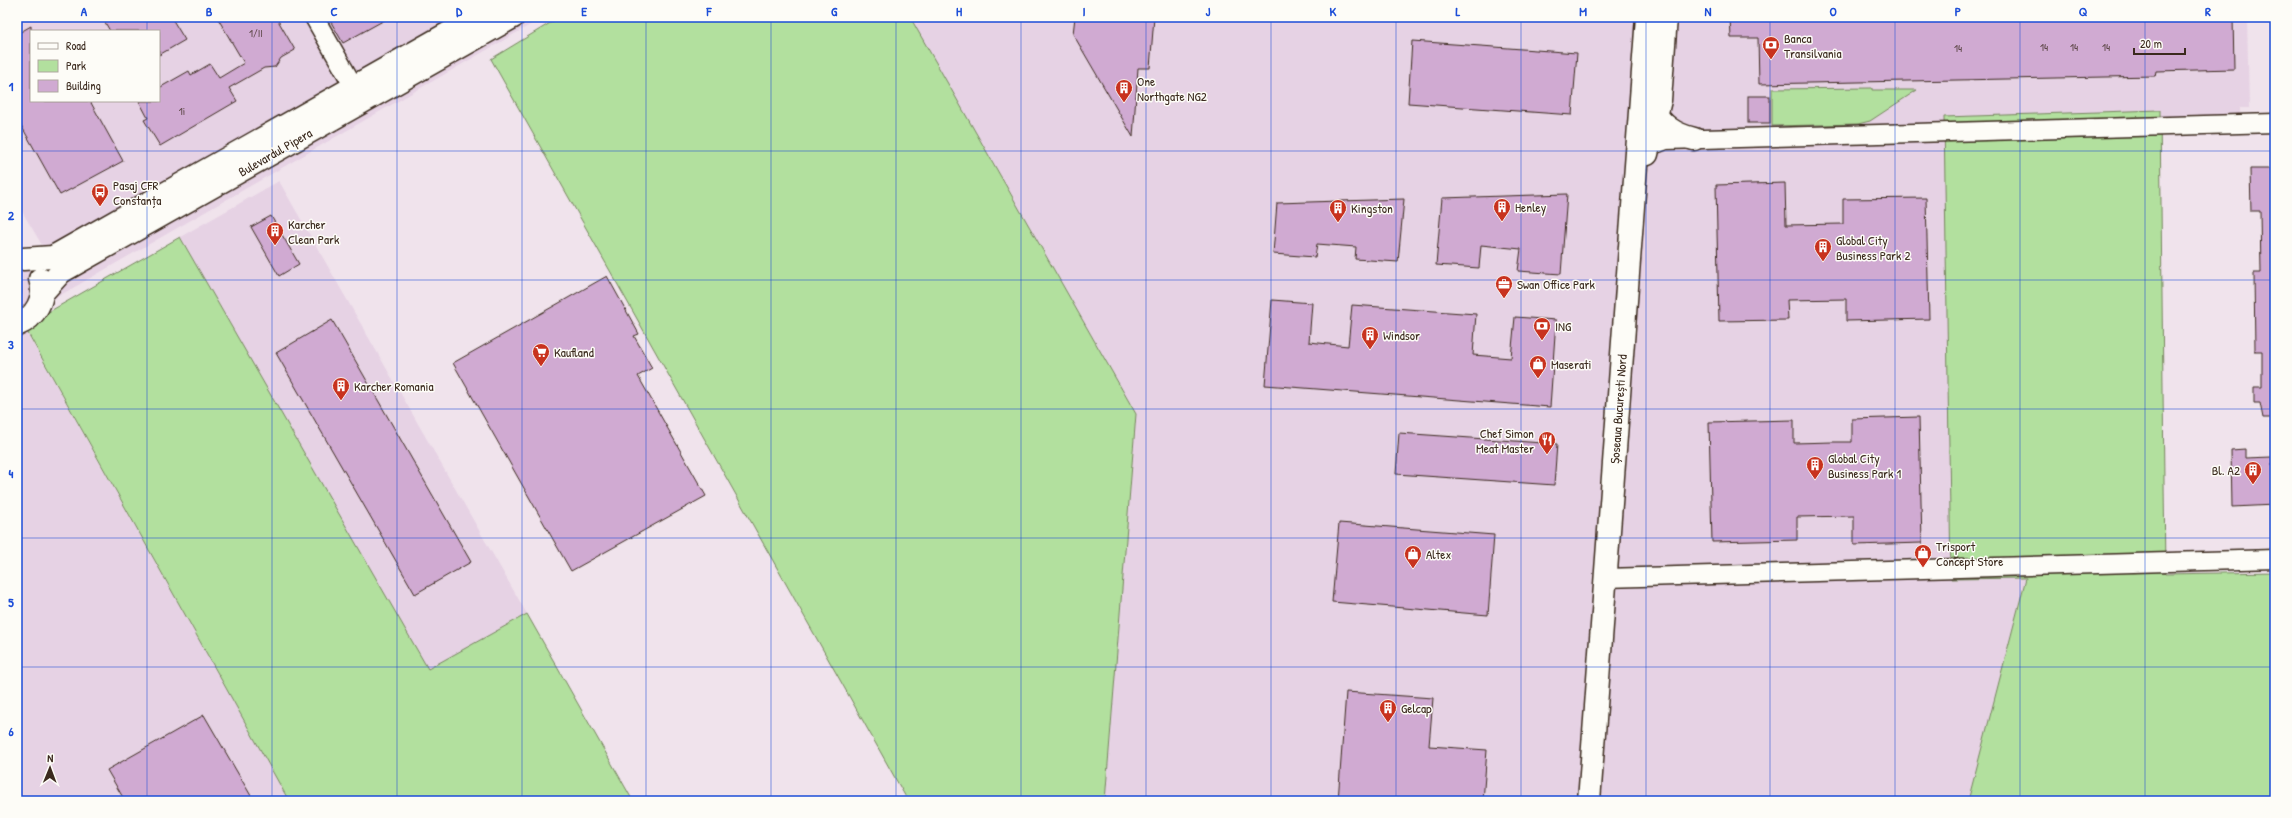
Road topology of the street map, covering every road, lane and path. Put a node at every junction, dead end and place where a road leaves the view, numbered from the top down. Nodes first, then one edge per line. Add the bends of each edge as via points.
1 (314, 17) edge
2 (477, 17) edge
3 (513, 17) edge
4 (1648, 17) edge
5 (1666, 17) edge
6 (1643, 75) junction
7 (354, 87) junction
8 (1657, 117) junction
9 (2275, 123) edge
10 (1694, 139) junction
11 (1643, 153) junction
12 (20, 258) edge
13 (42, 293) junction
14 (17, 325) edge
15 (2275, 559) edge
16 (1605, 578) junction
17 (1588, 801) edge

1 - 7 street
2 - 7 main road, Bulevardul Pipera
3 - 13 main road, Bulevardul Pipera via 61,272
4 - 6 main road, Șoseaua București Nord
5 - 8 main road
6 - 8 main road via 1645,92
6 - 11 main road, Șoseaua București Nord
7 - 12 main road, Bulevardul Pipera via 53,257
8 - 10 main road via 1672,132
8 - 11 main road
9 - 10 street
10 - 11 street via 1666,140
11 - 16 main road, Șoseaua București Nord via 1634,191
12 - 13 main road via 38,273
13 - 14 main road via 35,312
15 - 16 street
16 - 17 main road, Șoseaua București Nord

